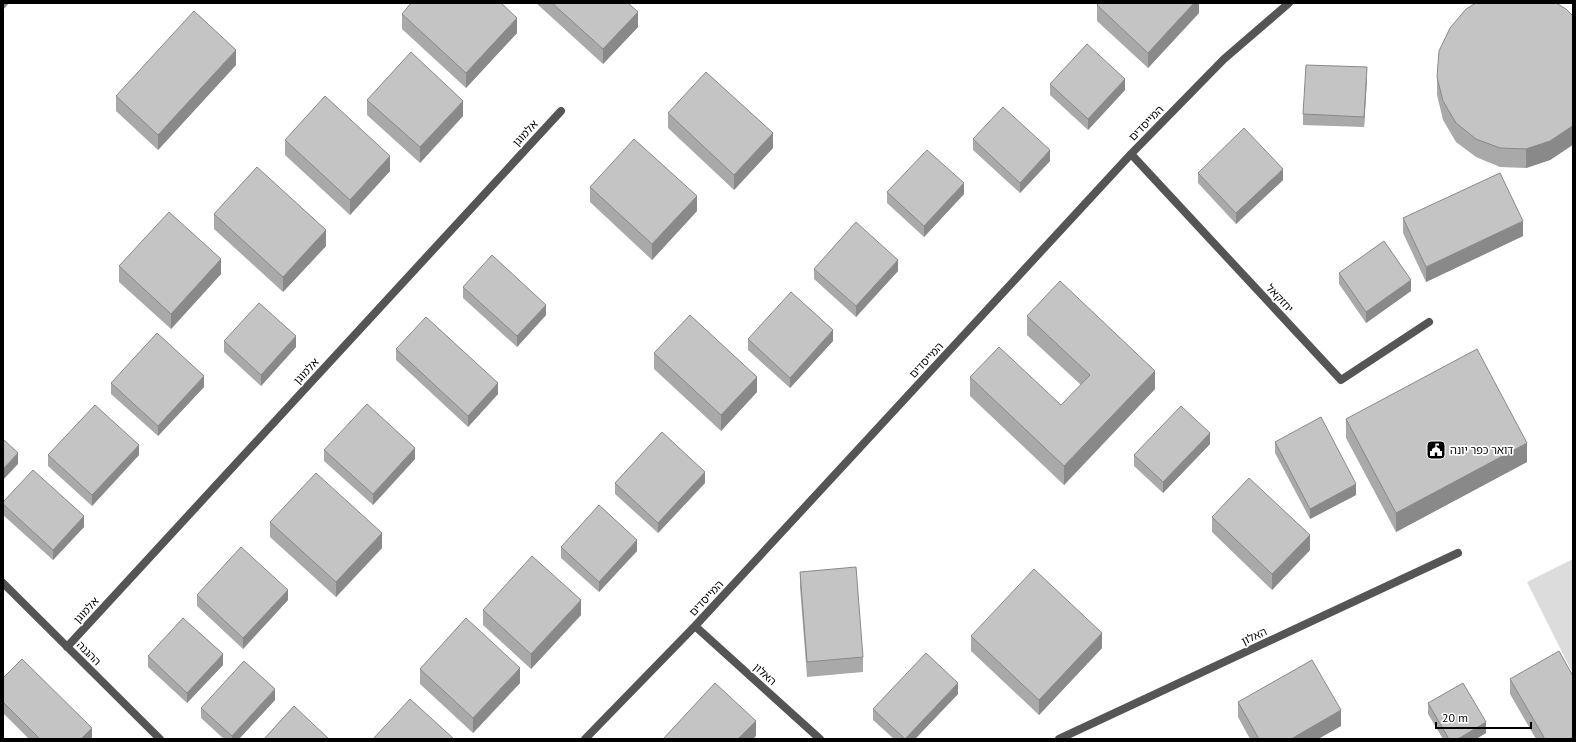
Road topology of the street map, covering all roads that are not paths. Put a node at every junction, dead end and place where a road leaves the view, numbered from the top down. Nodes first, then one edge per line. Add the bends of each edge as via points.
1 (1289, 3) edge
2 (561, 111) dead end
3 (1131, 154) junction
4 (1429, 322) dead end
5 (1458, 553) dead end
6 (3, 583) edge
7 (695, 626) junction
8 (67, 647) junction
9 (160, 739) edge
10 (585, 739) edge
11 (820, 739) edge
12 (1059, 739) edge

1 - 3 street, המייסדים via 1224,58
2 - 8 street, אלמוגן
3 - 4 street, יחזקאל via 1342,380
3 - 7 street, המייסדים
5 - 12 street, האלון
6 - 8 street, ההגנה
7 - 10 street, המייסדים
7 - 11 street, האלון
8 - 9 street, ההגנה

